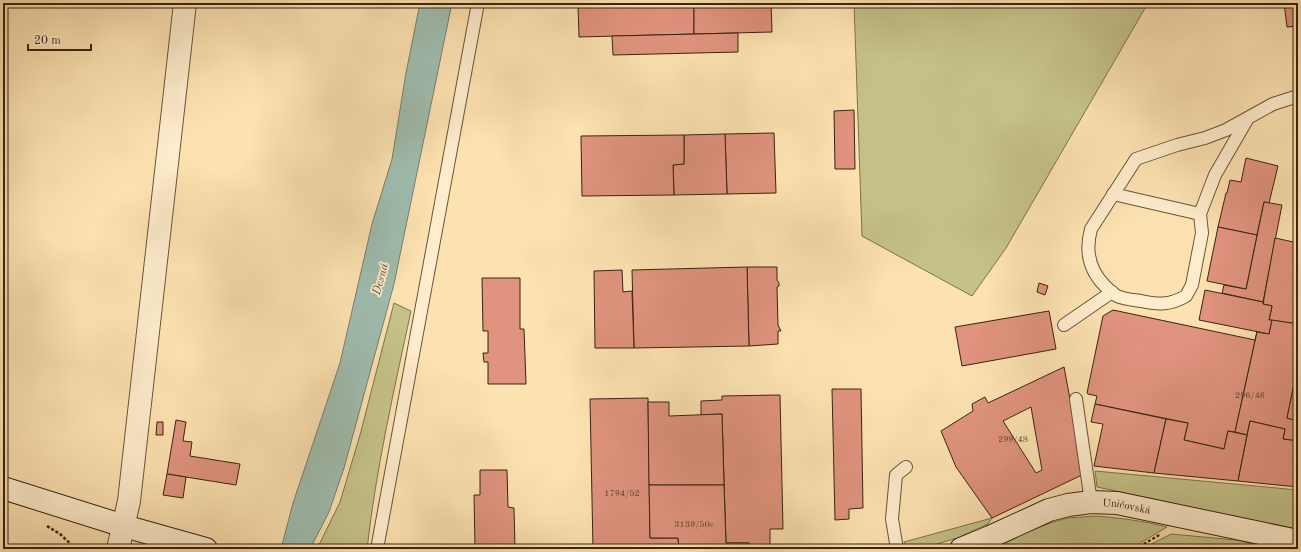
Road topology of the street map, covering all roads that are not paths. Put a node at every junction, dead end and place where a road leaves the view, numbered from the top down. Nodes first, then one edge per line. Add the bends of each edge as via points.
1 (185, 3) edge
2 (478, 3) edge
3 (1298, 96) edge
4 (1248, 118) junction
5 (1113, 194) junction
6 (1200, 214) junction
7 (1112, 292) junction
8 (1064, 326) dead end
9 (1076, 400) dead end
10 (906, 467) dead end
11 (3, 488) edge
12 (1091, 502) junction
13 (124, 526) junction
14 (1298, 541) edge
15 (118, 549) edge
16 (206, 549) edge
17 (377, 549) edge
18 (897, 549) edge
19 (961, 549) edge

1 - 13 main road via 129,501
2 - 17 lane
3 - 4 lane via 1273,104
4 - 5 lane via 1212,136 1136,159
4 - 6 lane via 1215,175
5 - 6 lane
5 - 7 lane via 1091,229 1088,249 1097,279
6 - 7 lane via 1202,233 1192,285 1186,296 1169,304 1154,304 1117,296
7 - 8 lane
9 - 12 lane
10 - 18 lane via 896,475 892,518
11 - 13 main road
12 - 14 main road, Uničovská via 1117,503
12 - 19 main road, Uničovská via 1049,510
13 - 15 main road
13 - 16 main road

